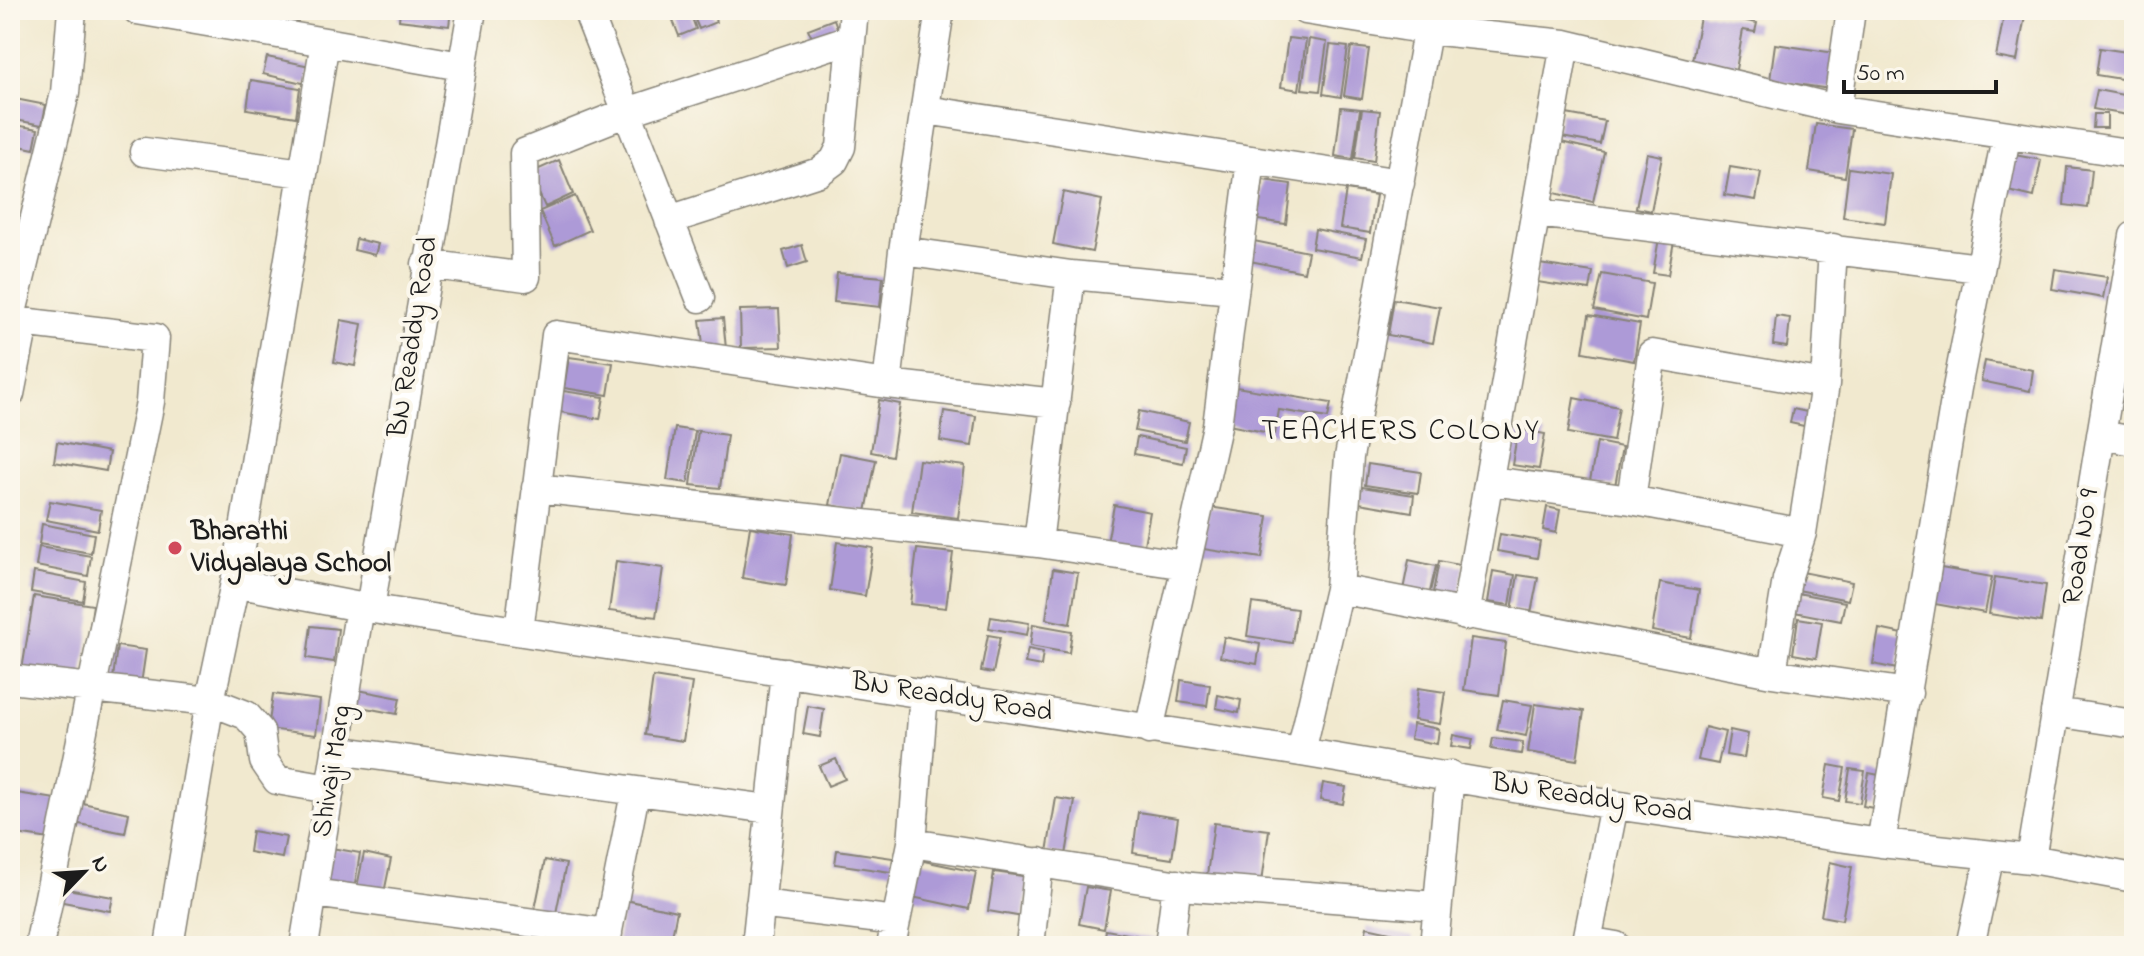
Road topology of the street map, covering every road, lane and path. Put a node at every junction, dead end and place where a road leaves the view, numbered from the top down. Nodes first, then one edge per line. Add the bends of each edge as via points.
1 (72, 10) edge
2 (137, 10) edge
3 (472, 10) edge
4 (587, 10) edge
5 (854, 10) edge
6 (940, 10) edge
7 (1305, 10) edge
8 (1851, 10) edge
9 (1429, 20) edge
10 (850, 39) junction
11 (325, 42) junction
12 (1565, 44) junction
13 (461, 66) junction
14 (1837, 109) junction
15 (926, 110) junction
16 (627, 112) junction
17 (2006, 137) junction
18 (144, 152) dead end
19 (2134, 154) edge
20 (1251, 160) junction
21 (303, 173) junction
22 (1400, 183) junction
23 (1538, 213) junction
24 (669, 220) junction
25 (2134, 236) edge
26 (1833, 248) junction
27 (903, 251) junction
28 (426, 264) junction
29 (1979, 268) junction
30 (1071, 275) junction
31 (1233, 290) junction
32 (700, 298) dead end
33 (16, 322) edge
34 (887, 384) junction
35 (1825, 384) junction
36 (10, 394) edge
37 (1056, 403) junction
38 (2101, 435) junction
39 (2134, 441) edge
40 (1491, 481) junction
41 (536, 488) junction
42 (1631, 500) junction
43 (1802, 533) junction
44 (1038, 543) junction
45 (1186, 565) junction
46 (235, 583) junction
47 (1339, 589) junction
48 (365, 607) junction
49 (1465, 616) junction
50 (519, 631) junction
51 (785, 672) junction
52 (1772, 673) junction
53 (10, 679) edge
54 (92, 691) junction
55 (924, 693) junction
56 (1908, 693) junction
57 (210, 701) junction
58 (2055, 712) junction
59 (2134, 724) edge
60 (1149, 730) junction
61 (336, 750) junction
62 (1301, 752) junction
63 (1450, 775) junction
64 (329, 789) junction
65 (635, 793) junction
66 (1614, 805) junction
67 (769, 809) junction
68 (912, 843) junction
69 (1881, 843) junction
70 (1990, 855) junction
71 (2031, 859) junction
72 (1039, 862) junction
73 (2134, 878) edge
74 (1177, 884) junction
75 (313, 893) junction
76 (760, 904) junction
77 (1436, 906) junction
78 (894, 933) edge
79 (607, 939) edge
80 (1586, 944) edge
81 (39, 946) edge
82 (169, 946) edge
83 (304, 946) edge
84 (756, 946) edge
85 (1030, 946) edge
86 (1169, 946) edge
87 (1434, 946) edge
88 (1616, 946) edge
89 (1970, 946) edge

1 - 33 street via 65,93
2 - 11 street
3 - 13 street, BN Readdy Road
4 - 16 street
5 - 10 street
6 - 15 street
7 - 9 street
8 - 14 street
9 - 12 street
9 - 22 street
10 - 16 street
10 - 24 street via 841,147 834,161 819,172
11 - 13 street
11 - 21 street
12 - 14 street
12 - 23 street
13 - 28 street, BN Readdy Road
14 - 17 street
15 - 20 street
15 - 27 street
16 - 24 street
16 - 28 street via 524,153 526,277
17 - 19 street
17 - 29 street
18 - 21 street
20 - 22 street
20 - 31 street
21 - 46 street
22 - 47 street via 1349,457
23 - 26 street
23 - 40 street
24 - 32 street
25 - 38 street, Road No 9
26 - 29 street
26 - 35 street
27 - 30 street
27 - 34 street
28 - 48 street, BN Readdy Road
29 - 56 street
30 - 31 street
30 - 37 street
31 - 45 street via 1217,426
33 - 36 street
33 - 54 street via 155,338 150,402
34 - 37 street
34 - 41 street via 556,335
35 - 42 street via 1652,354
35 - 43 street
37 - 44 street
38 - 39 street
38 - 58 street, Road No 9
40 - 42 street
40 - 49 street
41 - 44 street
41 - 50 street
42 - 43 street
43 - 52 street via 1787,579
44 - 45 street
45 - 60 street
46 - 48 street
46 - 57 street
47 - 49 street
47 - 62 street
48 - 50 street, BN Readdy Road
48 - 61 street, Shivaji Marg
49 - 52 street
50 - 51 street, BN Readdy Road
51 - 55 street, BN Readdy Road
51 - 67 street
52 - 56 street
53 - 54 street
54 - 57 street
54 - 81 street
55 - 60 street, BN Readdy Road
55 - 68 street
56 - 69 street
57 - 64 street via 246,715 260,731 264,761 277,780
57 - 82 street
58 - 59 street
58 - 71 street, Road No 9
60 - 62 street, BN Readdy Road
61 - 64 street, Shivaji Marg
61 - 65 street
62 - 63 street, BN Readdy Road
63 - 66 street, BN Readdy Road
63 - 77 street
64 - 75 street, Shivaji Marg
65 - 67 street
65 - 79 street
66 - 69 street, BN Readdy Road
66 - 80 street
67 - 76 street
68 - 72 street
68 - 78 street
69 - 70 street, BN Readdy Road
70 - 71 street, BN Readdy Road
70 - 89 street
71 - 73 street, BN Readdy Road
72 - 74 street
72 - 85 street
74 - 77 street
74 - 86 street
75 - 79 street
75 - 83 street, Shivaji Marg
76 - 78 street
76 - 84 street
77 - 87 street
80 - 88 street

